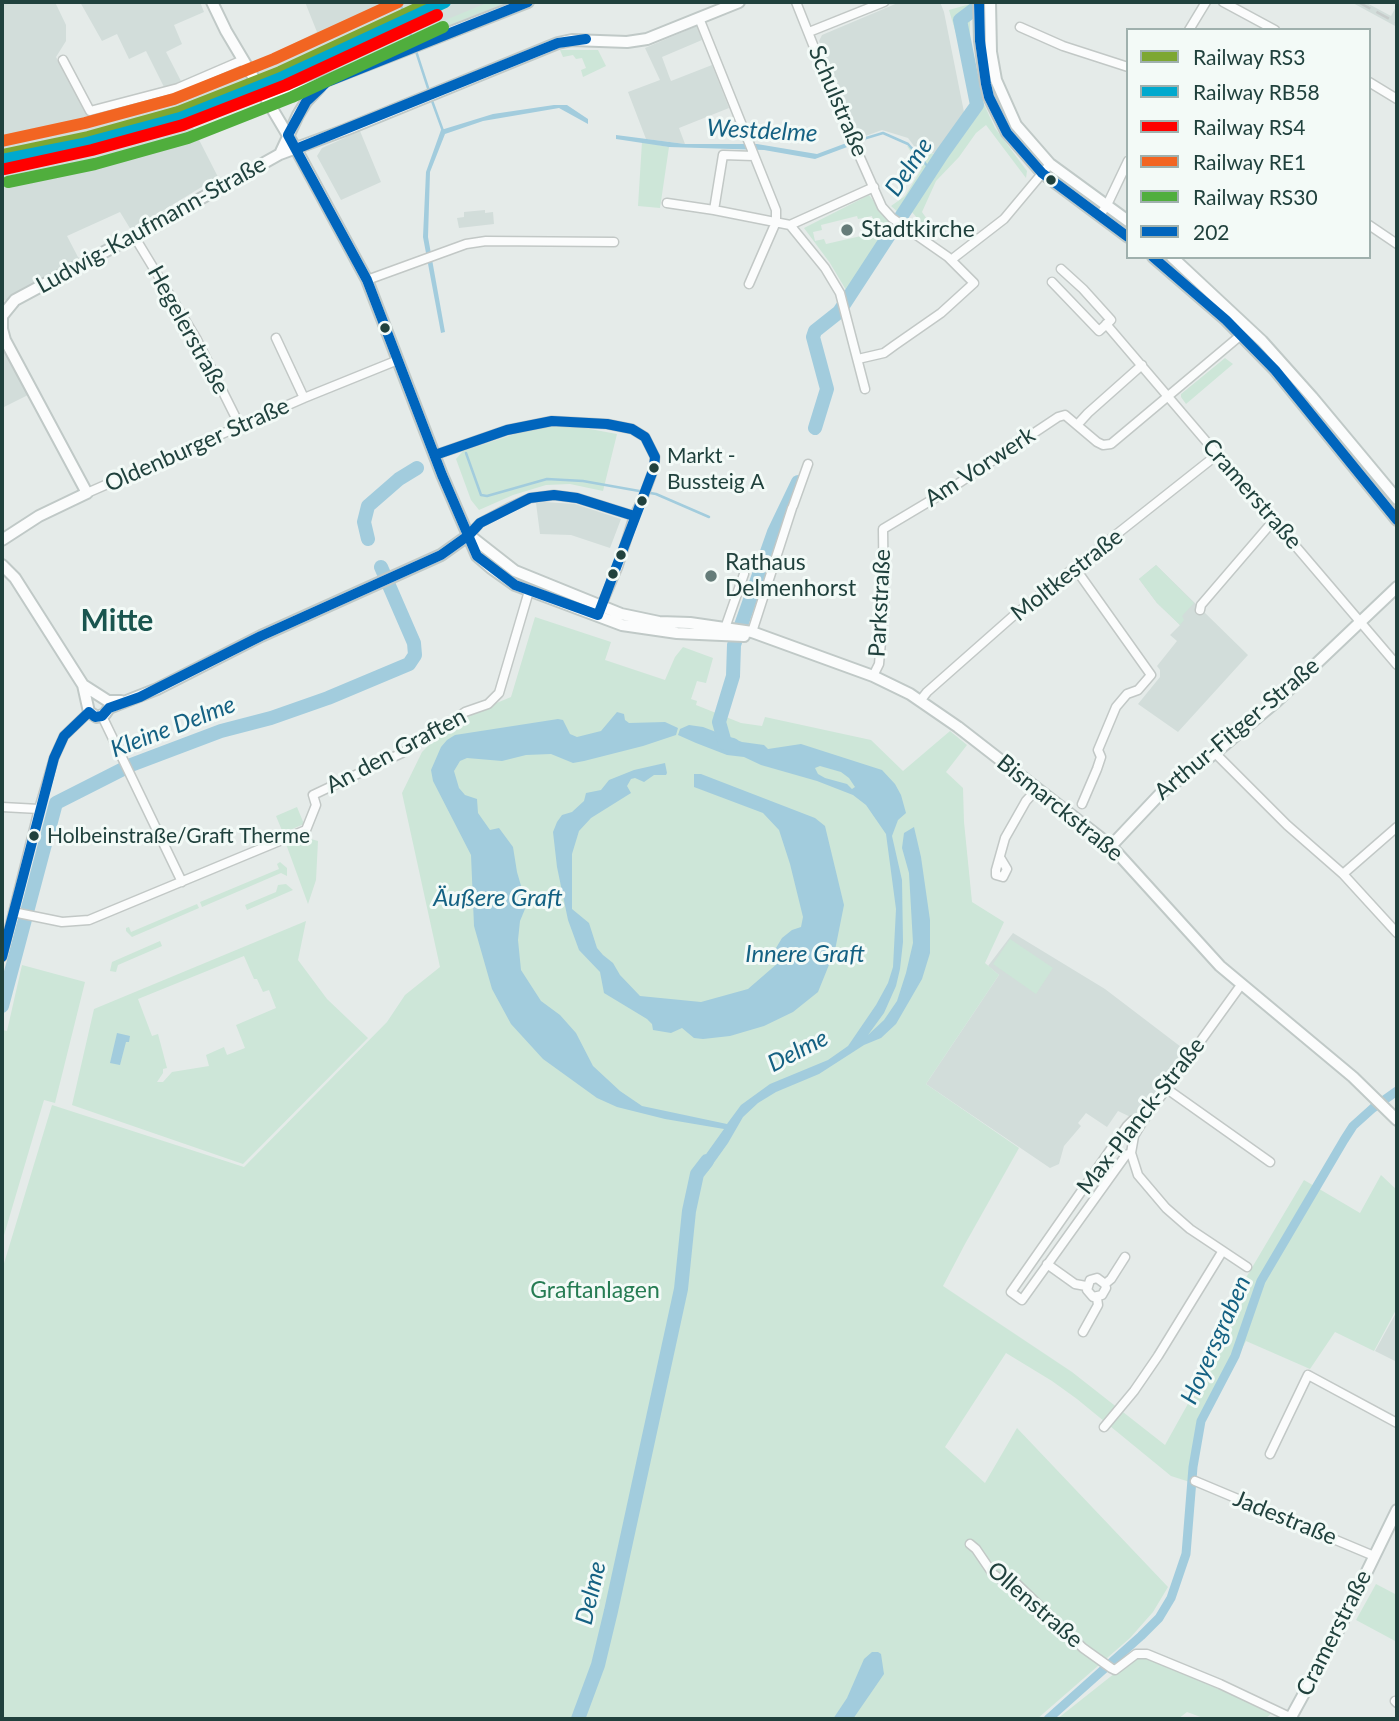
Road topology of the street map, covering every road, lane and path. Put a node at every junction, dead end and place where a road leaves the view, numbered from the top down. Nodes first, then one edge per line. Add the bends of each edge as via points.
1 (212, 2) edge
2 (528, 2) edge
3 (739, 2) edge
4 (796, 2) edge
5 (884, 2) edge
6 (1206, 2) edge
7 (1223, 2) edge
8 (985, 4) edge
9 (699, 18) junction
10 (1020, 27) dead end
11 (1190, 28) edge
12 (1271, 28) edge
13 (809, 32) junction
14 (63, 60) dead end
15 (243, 60) junction
16 (1126, 65) edge
17 (327, 82) junction
18 (1371, 83) edge
19 (1397, 99) edge
20 (269, 103) junction
21 (288, 135) junction
22 (296, 149) junction
23 (752, 150) junction
24 (280, 154) junction
25 (1050, 164) junction
26 (1126, 165) edge
27 (1042, 173) junction
28 (874, 187) junction
29 (667, 203) dead end
30 (715, 210) junction
31 (1103, 210) junction
32 (1126, 220) edge
33 (776, 222) junction
34 (790, 225) junction
35 (1371, 226) edge
36 (1126, 235) edge
37 (134, 236) junction
38 (614, 242) dead end
39 (1397, 244) edge
40 (1155, 259) edge
41 (1174, 259) edge
42 (951, 260) junction
43 (1061, 269) dead end
44 (367, 280) junction
45 (1052, 282) dead end
46 (749, 284) dead end
47 (1106, 324) junction
48 (2, 329) edge
49 (1241, 335) junction
50 (276, 338) dead end
51 (859, 359) junction
52 (398, 360) junction
53 (1142, 365) junction
54 (865, 389) dead end
55 (1169, 396) junction
56 (304, 398) junction
57 (1078, 424) junction
58 (240, 426) junction
59 (1218, 454) junction
60 (437, 461) junction
61 (808, 464) dead end
62 (87, 493) junction
63 (1397, 499) edge
64 (634, 516) junction
65 (1274, 520) junction
66 (1397, 520) edge
67 (883, 529) joint
68 (468, 535) junction
69 (2, 540) edge
70 (2, 565) edge
71 (1074, 568) junction
72 (744, 574) dead end
73 (1397, 587) edge
74 (529, 591) junction
75 (1200, 610) dead end
76 (599, 611) junction
77 (1360, 621) junction
78 (737, 632) junction
79 (1397, 665) edge
80 (873, 676) junction
81 (83, 685) junction
82 (920, 701) junction
83 (104, 705) junction
84 (88, 706) junction
85 (1215, 753) junction
86 (1037, 789) junction
87 (1082, 804) dead end
88 (2, 807) edge
89 (39, 809) junction
90 (1397, 827) edge
91 (1111, 845) junction
92 (1001, 859) dead end
93 (1343, 874) junction
94 (182, 883) junction
95 (17, 913) junction
96 (1397, 933) edge
97 (2, 957) edge
98 (1241, 985) junction
99 (1167, 1089) junction
100 (1397, 1119) edge
101 (1143, 1121) junction
102 (1131, 1153) junction
103 (1270, 1162) dead end
104 (1222, 1252) junction
105 (1125, 1257) dead end
106 (1047, 1264) junction
107 (1247, 1267) dead end
108 (1105, 1284) junction
109 (1087, 1286) junction
110 (1097, 1298) junction
111 (1083, 1332) dead end
112 (1397, 1423) edge
113 (1104, 1427) dead end
114 (1270, 1454) dead end
115 (1195, 1481) dead end
116 (1397, 1510) edge
117 (970, 1544) dead end
118 (1374, 1556) junction
119 (1292, 1719) edge

1 - 15 main road
2 - 17 main road
3 - 9 main road, Ludwig-Kaufmann-Straße
4 - 13 street, Schulstraße
5 - 13 street
6 - 11 street
7 - 12 street
8 - 25 main road via 996,80 1016,125
8 - 27 main road via 982,68 989,97 1007,133
9 - 22 main road, Ludwig-Kaufmann-Straße via 627,42 586,39 558,43
9 - 23 street
10 - 16 street
13 - 28 street, Schulstraße
14 - 15 street via 90,111 178,88
15 - 20 main road
17 - 20 main road
17 - 21 main road, Ludwig-Kaufmann-Straße via 306,102
18 - 19 street
20 - 21 main road
21 - 22 main road
21 - 24 main road, Ludwig-Kaufmann-Straße
22 - 24 main road, Ludwig-Kaufmann-Straße
22 - 44 main road
23 - 30 street via 723,155
23 - 33 street via 776,210
24 - 37 main road, Ludwig-Kaufmann-Straße
25 - 27 street
25 - 31 main road
26 - 31 street
27 - 31 main road
27 - 42 street via 1004,219
28 - 34 street
28 - 42 street, Schulstraße via 892,218
29 - 30 street
30 - 33 street
31 - 32 main road
31 - 36 main road
33 - 34 street
33 - 46 street
34 - 51 street via 835,282
35 - 39 street
37 - 48 main road, Ludwig-Kaufmann-Straße via 15,299 2,316
37 - 58 street, Hegelerstraße via 196,338
38 - 44 street via 485,241
40 - 49 main road
41 - 63 main road via 1262,341
42 - 51 street, Schulstraße via 974,283 884,353
43 - 47 street, Cramerstraße via 1111,320
44 - 52 main road
45 - 47 street, Cramerstraße via 1099,331
47 - 53 street, Cramerstraße
48 - 62 main road, Ludwig-Kaufmann-Straße
49 - 55 street
49 - 66 main road via 1284,380
50 - 56 street
51 - 54 street
52 - 56 street, Oldenburger Straße
52 - 60 main road
53 - 55 street, Cramerstraße
53 - 57 street
55 - 57 street via 1111,444 1097,442
55 - 59 street, Cramerstraße
56 - 58 street, Oldenburger Straße
57 - 67 street, Am Vorwerk via 1065,415 1058,417
58 - 62 street, Oldenburger Straße
59 - 65 street, Cramerstraße
59 - 71 street, Moltkestraße
60 - 64 street via 516,428 552,421 632,429 645,437 655,457
60 - 68 main road
61 - 78 street
62 - 69 main road, Oldenburger Straße
64 - 68 street via 554,495 530,498 508,508
64 - 76 street
65 - 75 street
65 - 77 street, Cramerstraße
67 - 80 street, Parkstraße via 884,608 879,664
68 - 74 main road via 477,556
68 - 76 main road via 515,571
68 - 83 main road via 441,555 128,701
70 - 81 main road via 15,578
71 - 82 street, Moltkestraße
71 - 87 street via 1152,675 1115,707
72 - 78 street
73 - 77 main road, Arthur-Fitger-Straße
74 - 76 main road
74 - 94 street, An den Graften via 499,693 488,704 465,712 408,749 313,795 316,805 306,830
76 - 78 main road, Bismarckstraße via 645,630
77 - 79 street, Cramerstraße
77 - 85 main road, Arthur-Fitger-Straße
78 - 80 main road, Bismarckstraße
80 - 82 main road, Bismarckstraße
81 - 83 main road
81 - 84 main road
82 - 86 main road, Bismarckstraße
83 - 84 main road via 91,696
83 - 84 main road via 96,716
83 - 94 street
84 - 89 street via 64,736
85 - 91 main road, Arthur-Fitger-Straße via 1161,793
85 - 93 street
86 - 91 main road, Bismarckstraße
86 - 92 street via 1005,838
88 - 89 street
89 - 95 street
90 - 93 street
91 - 98 main road, Bismarckstraße
93 - 96 street
94 - 95 street via 89,920 62,922
95 - 97 street
98 - 99 street, Max-Planck-Straße
98 - 100 main road, Bismarckstraße
99 - 101 street, Max-Planck-Straße
99 - 103 street
101 - 102 street
101 - 106 street, Max-Planck-Straße via 1127,1126 1011,1292 1022,1300
102 - 104 street via 1146,1187
102 - 106 street, Max-Planck-Straße
104 - 107 street
104 - 113 street via 1158,1356
105 - 108 street
106 - 109 street via 1076,1284
108 - 109 street via 1097,1278
108 - 110 street via 1104,1293
109 - 110 street via 1089,1295
110 - 111 street via 1098,1305
112 - 114 street via 1308,1375
115 - 118 street, Jadestraße
116 - 118 main road, Cramerstraße
117 - 119 street, Ollenstraße via 993,1574 1017,1584 1111,1668 1115,1670 1136,1654 1147,1654
118 - 119 main road, Cramerstraße

